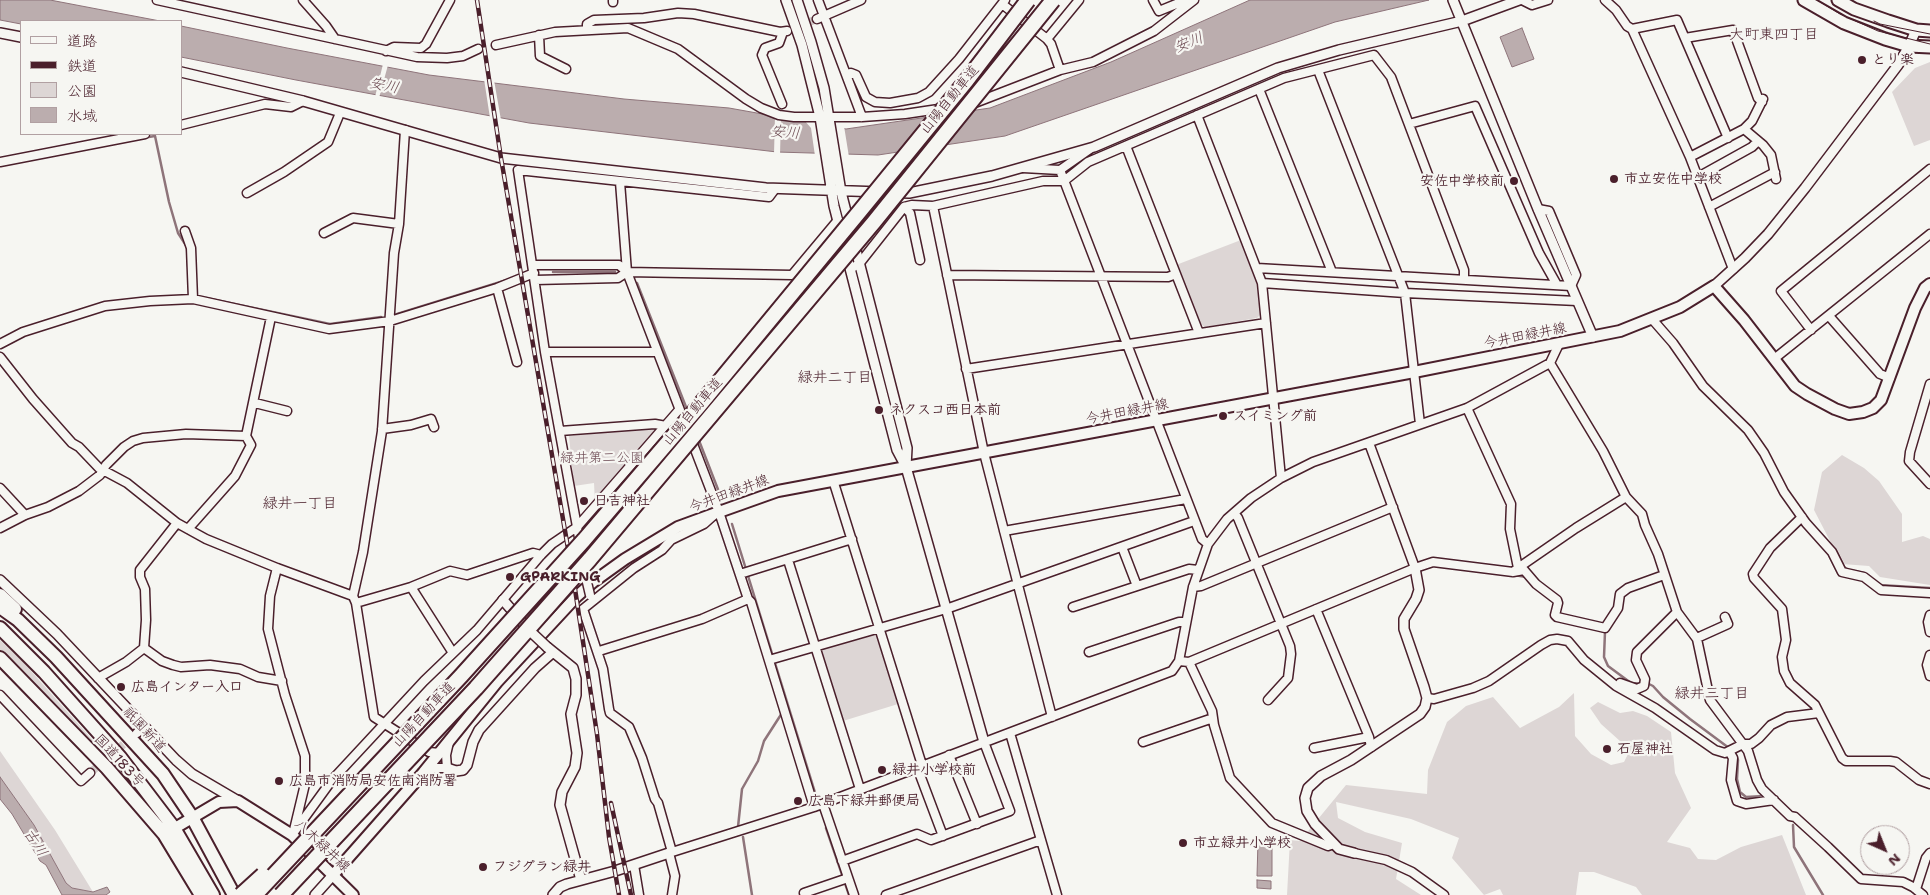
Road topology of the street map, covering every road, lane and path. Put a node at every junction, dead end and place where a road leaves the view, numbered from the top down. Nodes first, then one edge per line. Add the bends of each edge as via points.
1 (156, 0) edge
2 (303, 0) edge
3 (786, 0) edge
4 (797, 0) edge
5 (818, 0) edge
6 (861, 0) edge
7 (1028, 0) edge
8 (1053, 0) edge
9 (1079, 0) edge
10 (1153, 0) edge
11 (1186, 0) edge
12 (1194, 0) edge
13 (1454, 0) edge
14 (1520, 0) edge
15 (1548, 0) edge
16 (1605, 0) edge
17 (1804, 0) edge
18 (1838, 0) edge
19 (452, 1) edge
20 (1003, 2) edge
21 (820, 17) junction
22 (1461, 18) junction
23 (1632, 29) junction
24 (587, 30) junction
25 (1916, 30) junction
26 (1930, 31) edge
27 (4, 34) edge
28 (539, 35) junction
29 (20, 37) edge
30 (1685, 38) junction
31 (335, 39) junction
32 (1047, 39) junction
33 (0, 41) edge
34 (496, 45) dead end
35 (1909, 46) junction
36 (1930, 47) edge
37 (478, 50) dead end
38 (386, 51) junction
39 (566, 69) dead end
40 (1060, 70) junction
41 (1318, 70) junction
42 (182, 72) edge
43 (847, 74) junction
44 (1259, 89) junction
45 (303, 101) junction
46 (782, 104) dead end
47 (340, 112) junction
48 (1196, 115) junction
49 (862, 117) junction
50 (825, 119) junction
51 (1408, 124) junction
52 (182, 125) edge
53 (1744, 129) junction
54 (404, 130) junction
55 (140, 135) edge
56 (1728, 138) junction
57 (1758, 141) junction
58 (1126, 146) junction
59 (1094, 147) junction
60 (1690, 157) junction
61 (0, 162) edge
62 (1020, 168) junction
63 (1930, 169) edge
64 (1060, 170) junction
65 (1698, 177) junction
66 (1064, 181) junction
67 (620, 182) junction
68 (836, 188) junction
69 (775, 189) junction
70 (246, 194) dead end
71 (933, 206) junction
72 (904, 207) junction
73 (1709, 207) junction
74 (838, 220) junction
75 (399, 224) junction
76 (185, 231) dead end
77 (324, 233) dead end
78 (1930, 234) edge
79 (920, 260) dead end
80 (859, 264) junction
81 (1257, 268) junction
82 (850, 269) junction
83 (1733, 269) junction
84 (534, 272) junction
85 (627, 272) junction
86 (1332, 272) junction
87 (1176, 274) junction
88 (1398, 275) junction
89 (947, 276) junction
90 (1100, 276) junction
91 (1464, 279) junction
92 (1262, 283) junction
93 (1930, 284) edge
94 (1557, 285) junction
95 (1571, 286) junction
96 (1714, 286) junction
97 (497, 288) junction
98 (1405, 294) junction
99 (193, 299) junction
100 (1577, 301) junction
101 (1829, 316) junction
102 (271, 317) junction
103 (1652, 319) junction
104 (390, 321) junction
105 (1266, 323) junction
106 (1811, 330) junction
107 (1199, 333) junction
108 (1593, 337) junction
109 (0, 344) edge
110 (1126, 344) junction
111 (1559, 344) junction
112 (545, 352) junction
113 (658, 352) junction
114 (0, 357) edge
115 (1774, 359) junction
116 (517, 362) dead end
117 (1550, 363) junction
118 (966, 369) junction
119 (1414, 372) junction
120 (1890, 378) junction
121 (1930, 385) edge
122 (1274, 398) junction
123 (254, 404) junction
124 (1467, 408) junction
125 (680, 410) junction
126 (287, 411) dead end
127 (1155, 421) junction
128 (1420, 424) junction
129 (666, 426) junction
130 (434, 427) dead end
131 (382, 429) junction
132 (560, 431) junction
133 (246, 436) junction
134 (1369, 442) junction
135 (984, 453) junction
136 (906, 467) junction
137 (103, 470) junction
138 (1281, 478) junction
139 (833, 480) junction
140 (1930, 484) edge
141 (0, 488) edge
142 (1626, 497) junction
143 (1186, 498) junction
144 (1393, 507) junction
145 (719, 512) junction
146 (1234, 513) junction
147 (25, 515) junction
148 (1802, 517) junction
149 (1194, 520) junction
150 (177, 523) junction
151 (577, 527) junction
152 (0, 528) edge
153 (188, 529) junction
154 (1004, 531) junction
155 (852, 539) junction
156 (1208, 544) junction
157 (1122, 547) junction
158 (541, 555) junction
159 (788, 560) junction
160 (1256, 563) junction
161 (277, 568) junction
162 (1415, 568) junction
163 (1198, 570) junction
164 (1515, 570) junction
165 (740, 574) junction
166 (1664, 575) junction
167 (0, 580) edge
168 (1017, 584) junction
169 (1137, 586) junction
170 (411, 587) junction
171 (1193, 587) junction
172 (1930, 593) edge
173 (0, 595) edge
174 (591, 598) junction
175 (748, 598) junction
176 (354, 599) junction
177 (503, 600) junction
178 (0, 607) edge
179 (1073, 607) dead end
180 (946, 609) junction
181 (1316, 609) junction
182 (1677, 612) junction
183 (1930, 615) edge
184 (1724, 617) dead end
185 (1186, 622) junction
186 (1280, 623) junction
187 (879, 627) junction
188 (0, 628) edge
189 (1930, 632) edge
190 (1697, 638) junction
191 (816, 646) junction
192 (144, 648) junction
193 (549, 650) junction
194 (598, 651) junction
195 (1090, 652) dead end
196 (453, 653) junction
197 (1930, 655) edge
198 (56, 656) junction
199 (0, 658) edge
200 (769, 660) junction
201 (1179, 661) junction
202 (1189, 662) junction
203 (1600, 673) junction
204 (1930, 676) edge
205 (98, 678) junction
206 (282, 681) junction
207 (0, 695) edge
208 (1427, 698) junction
209 (1268, 700) dead end
210 (1819, 713) junction
211 (1052, 717) junction
212 (1213, 718) junction
213 (384, 725) junction
214 (1010, 733) junction
215 (1369, 737) junction
216 (449, 742) junction
217 (984, 742) junction
218 (1143, 742) dead end
219 (1743, 744) junction
220 (1371, 747) junction
221 (1314, 748) dead end
222 (1729, 751) junction
223 (949, 755) junction
224 (434, 756) junction
225 (920, 766) junction
226 (447, 768) junction
227 (90, 773) dead end
228 (423, 773) junction
229 (364, 779) junction
230 (1930, 784) edge
231 (860, 789) junction
232 (1774, 800) junction
233 (238, 801) junction
234 (823, 804) junction
235 (814, 807) junction
236 (192, 817) junction
237 (977, 824) junction
238 (169, 831) junction
239 (292, 835) junction
240 (943, 836) junction
241 (1041, 840) junction
242 (1334, 844) junction
243 (671, 853) junction
244 (1354, 853) joint
245 (1930, 853) edge
246 (842, 861) junction
247 (634, 865) junction
248 (333, 875) junction
249 (848, 878) junction
250 (581, 880) junction
251 (236, 893) edge
252 (804, 893) dead end
253 (1919, 893) edge
254 (201, 895) edge
255 (213, 895) edge
256 (255, 895) edge
257 (281, 895) edge
258 (315, 895) edge
259 (353, 895) edge
260 (553, 895) edge
261 (640, 895) edge
262 (672, 895) edge
263 (854, 895) edge
264 (886, 895) edge
265 (1058, 895) edge
266 (1444, 895) edge

1 - 31 street
2 - 31 street
3 - 50 street
4 - 50 street via 822,79
5 - 21 street
6 - 21 street
7 - 229 highway, 山陽自動車道, bridge via 693,414 584,540
8 - 257 highway, 山陽自動車道, bridge via 874,222 596,552 476,688
9 - 32 street
10 - 11 street via 1159,11
12 - 40 street via 1154,30 1093,62
13 - 22 street
14 - 15 street via 1532,5
14 - 22 street
16 - 23 street
17 - 35 main road via 1844,23
18 - 25 main road via 1854,9
19 - 38 street via 421,48 394,47
20 - 32 street
20 - 43 street via 959,59 929,92 918,98 875,102 866,97 856,75
21 - 43 street
22 - 59 street via 1278,68
22 - 95 street
23 - 30 street via 1677,20
23 - 60 street
24 - 28 street
24 - 46 street via 587,24 594,20 678,13 785,31 779,43 765,48 762,55
24 - 50 street via 628,28 678,48 761,108 779,115
25 - 26 main road
25 - 35 street
27 - 29 street
27 - 33 street
28 - 34 street
28 - 39 street via 540,56
30 - 53 street via 1733,30 1758,98 1763,100
30 - 56 street
31 - 38 street
32 - 40 street
35 - 36 main road
35 - 83 street via 1805,188 1768,234
37 - 38 street via 447,58
40 - 49 street via 972,104
41 - 44 street via 1284,78
41 - 51 street via 1374,55 1391,77
41 - 88 street
42 - 45 street
43 - 49 street
44 - 48 street
44 - 86 street
45 - 47 street
45 - 52 street via 291,107 265,104
47 - 54 street
47 - 70 street via 328,142
48 - 58 street
48 - 81 street
49 - 50 street
50 - 68 street
51 - 91 street via 1464,270
51 - 94 street via 1475,106 1539,253
53 - 56 street
53 - 57 street
54 - 69 street via 501,158
54 - 75 street
55 - 61 street
56 - 60 street
57 - 65 street
57 - 73 street via 1771,155 1775,175
58 - 66 street via 1088,162
58 - 87 street
59 - 62 street
59 - 64 street
60 - 65 street
62 - 64 street
62 - 68 street via 909,193
63 - 106 street via 1781,291
64 - 66 street
65 - 73 street
66 - 71 street via 1044,181
66 - 90 street
67 - 69 street via 769,197
67 - 84 street via 518,170
67 - 85 street
68 - 69 street
68 - 74 street
68 - 80 street
71 - 72 street
71 - 89 street
72 - 79 street via 910,213
72 - 80 street
73 - 83 street
74 - 82 street
74 - 85 street via 792,275
75 - 77 street via 352,218
75 - 104 street
76 - 99 street via 192,248
78 - 101 street
80 - 82 street
80 - 136 street via 907,448
81 - 86 street
81 - 92 street
82 - 136 street via 898,450
83 - 96 street
84 - 85 street via 618,278
84 - 85 street via 619,265
84 - 97 street
84 - 112 street
85 - 113 street
86 - 88 street
87 - 90 street
87 - 107 street
88 - 91 street
88 - 98 street
89 - 90 street
89 - 118 street
90 - 110 street
91 - 94 street
92 - 98 street
92 - 105 street
93 - 120 main road via 1915,308
94 - 95 street
95 - 100 street
96 - 103 main road, 今井田緑井線 via 1680,307
96 - 115 main road
97 - 104 street
97 - 116 street
98 - 100 street
98 - 119 street
99 - 102 street
99 - 109 street via 105,306 23,332
100 - 108 street
101 - 106 street
101 - 120 street via 1880,374
102 - 104 street via 329,329
102 - 123 street
103 - 108 main road, 今井田緑井線
103 - 148 street via 1703,386 1748,430
104 - 131 street
105 - 107 street
105 - 122 street
106 - 115 street
107 - 110 street
108 - 111 main road, 今井田緑井線
110 - 118 street
110 - 127 street
111 - 117 street
111 - 119 main road, 今井田緑井線
112 - 113 street
112 - 132 street
113 - 125 street
114 - 137 street via 72,443
115 - 120 main road via 1795,386 1849,414 1873,408 1881,400
117 - 124 street
117 - 142 street via 1603,451
118 - 135 street
119 - 122 main road, 今井田緑井線
119 - 128 street
121 - 140 street via 1909,461
122 - 127 main road, 今井田緑井線
122 - 138 street
123 - 126 street
123 - 133 street
124 - 128 street
124 - 164 street via 1511,504 1510,529
125 - 129 street
125 - 145 street
127 - 135 main road, 今井田緑井線
127 - 143 street
128 - 134 street
129 - 132 street via 655,424
129 - 151 street
130 - 131 street via 431,419
131 - 176 street
132 - 151 street
133 - 137 street via 186,434 143,438 124,447
133 - 153 street via 251,444 236,476
134 - 138 street via 1312,462
134 - 144 street
135 - 136 main road, 今井田緑井線
135 - 154 street
136 - 139 main road, 今井田緑井線
136 - 180 street
137 - 147 street via 79,491
137 - 150 street via 126,483
138 - 146 street
139 - 145 main road, 今井田緑井線 via 778,491
139 - 155 street
141 - 147 street
142 - 164 street
142 - 166 street via 1642,514
143 - 149 street
143 - 154 street
144 - 160 street
144 - 162 street
145 - 165 street
145 - 174 street via 704,524 672,540
145 - 216 main road, 今井田緑井線 via 678,527 593,582 497,682
146 - 156 street
146 - 160 street
147 - 152 street
148 - 172 street via 1832,552 1842,572 1864,576 1881,590
148 - 210 street via 1770,548 1753,574 1782,609 1786,640 1782,657 1784,671 1790,683 1815,705
149 - 156 street via 1202,539
149 - 157 street
150 - 153 street
150 - 192 street via 140,570 146,620
151 - 158 street
151 - 174 street, bridge
153 - 161 street
154 - 168 street
155 - 159 street
155 - 187 street
156 - 163 street
157 - 168 street
157 - 169 street
158 - 170 street via 533,553 467,575 450,571
158 - 177 street
159 - 165 street
159 - 191 street
160 - 171 street
160 - 186 street
161 - 176 street
161 - 206 street via 270,596 268,629
162 - 164 street via 1433,562
162 - 181 street
162 - 208 street via 1419,590 1404,619 1404,629
163 - 169 street via 1189,569
163 - 171 street
164 - 166 street via 1524,570 1557,600 1557,617 1605,628 1618,608 1620,594
165 - 175 street
166 - 182 street
167 - 205 street
168 - 180 street
168 - 211 street
169 - 179 street
170 - 176 street
170 - 196 street
171 - 185 street
173 - 198 highway
174 - 194 street via 583,609
175 - 194 street via 702,619
175 - 200 street
176 - 213 street via 374,717
177 - 193 street, bridge
177 - 196 street
178 - 198 highway, 祇園新道
180 - 187 street
180 - 217 street
181 - 186 street
181 - 215 street
182 - 190 street
182 - 203 street via 1637,652 1636,660 1646,679 1644,686 1637,689 1628,687
183 - 189 street
184 - 190 street via 1728,624
185 - 195 street
185 - 201 street
186 - 202 street
186 - 209 street via 1290,646 1288,678
187 - 191 street
187 - 225 street
188 - 238 highway via 120,757
190 - 219 street via 1710,700
191 - 200 street
191 - 231 street
192 - 205 street
192 - 206 street via 162,661 181,667 210,665 240,669 258,677
193 - 226 street via 479,730 468,765 456,771
193 - 250 street via 573,668 576,679 576,695 570,714 577,753 560,805
194 - 243 street via 610,713 629,726 658,803
196 - 213 street
197 - 204 street via 1926,665
198 - 236 highway, 祇園新道 via 163,774
199 - 238 highway, 国道183号
200 - 235 street
201 - 202 street
201 - 211 street via 1172,671
202 - 212 street
203 - 208 street via 1568,641 1550,640 1489,681 1442,697
203 - 222 street via 1716,750
205 - 233 street via 141,730 192,774
206 - 239 street via 305,756 305,784
207 - 227 street via 81,781
208 - 220 street via 1420,714
210 - 219 street via 1786,717 1750,744
210 - 230 street via 1846,761 1896,762 1919,780
211 - 214 street
212 - 218 street
212 - 242 street via 1230,778 1272,823 1328,846
213 - 224 street
213 - 239 street via 332,780
214 - 217 street
214 - 241 street
215 - 220 street
215 - 221 street
216 - 224 main road, 今井田緑井線
216 - 226 street
217 - 223 street
217 - 237 street via 1010,811
219 - 222 street
219 - 232 street via 1757,780
220 - 242 street via 1321,776 1308,788 1305,798 1307,811
222 - 232 street via 1733,758 1731,780 1737,801 1746,804
223 - 225 street
223 - 237 street
224 - 228 main road, 今井田緑井線
225 - 231 street
225 - 240 street
226 - 228 street
228 - 248 main road, 今井田緑井線
229 - 251 highway, bridge
229 - 256 highway, 山陽自動車道, bridge
231 - 234 street
232 - 253 street via 1861,879 1902,882
233 - 236 main road via 219,802
233 - 239 main road, 八木緑井線
234 - 235 street
234 - 246 street
235 - 243 street
236 - 238 main road
236 - 251 highway, 祇園新道
237 - 240 street
238 - 254 highway, 国道183号
238 - 255 highway
239 - 248 main road, 八木緑井線
240 - 246 street via 932,840 917,834
241 - 264 street
241 - 265 street
242 - 244 street via 1339,849
243 - 247 street
243 - 262 street via 675,876
244 - 266 street via 1386,860 1412,872
245 - 253 street via 1926,858
246 - 249 street
247 - 250 street
247 - 261 street
248 - 258 street
248 - 259 main road, 八木緑井線
249 - 252 street
249 - 263 street
250 - 260 street via 560,887

